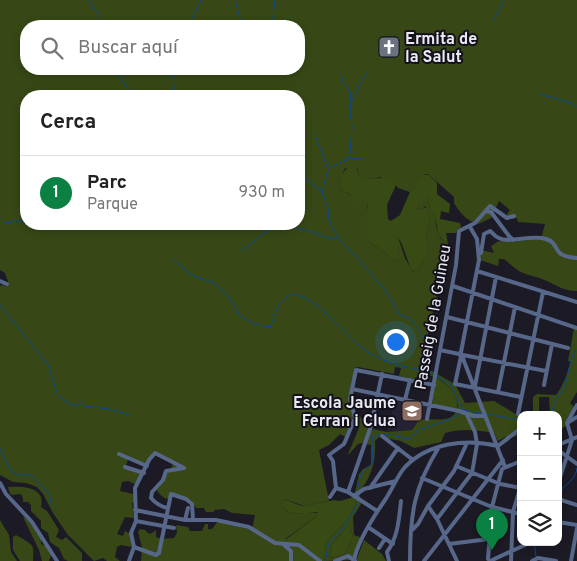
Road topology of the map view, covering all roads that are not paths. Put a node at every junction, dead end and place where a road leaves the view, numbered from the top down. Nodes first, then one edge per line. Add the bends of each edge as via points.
1 (486, 211) junction
2 (514, 216) dead end
3 (470, 226) junction
4 (513, 240) junction
5 (577, 258) edge
6 (479, 260) junction
7 (477, 271) junction
8 (496, 277) junction
9 (0, 281) edge
10 (7, 284) dead end
11 (453, 286) junction
12 (543, 292) junction
13 (473, 293) junction
14 (492, 299) junction
15 (577, 302) edge
16 (515, 307) junction
17 (538, 315) junction
18 (446, 317) junction
19 (467, 322) junction
20 (486, 327) junction
21 (577, 328) edge
22 (510, 333) junction
23 (533, 339) junction
24 (552, 344) junction
25 (568, 348) dead end
26 (440, 350) junction
27 (461, 355) junction
28 (480, 358) junction
29 (504, 363) junction
30 (527, 367) junction
31 (546, 371) junction
32 (382, 374) junction
33 (410, 380) junction
34 (434, 385) junction
35 (544, 385) dead end
36 (474, 388) junction
37 (352, 389) junction
38 (498, 392) junction
39 (378, 395) junction
40 (521, 397) junction
41 (405, 400) junction
42 (430, 405) junction
43 (577, 406) edge
44 (519, 411) edge
45 (484, 413) junction
46 (468, 414) junction
47 (577, 418) edge
48 (427, 419) dead end
49 (567, 423) junction
50 (517, 431) edge
51 (382, 436) dead end
52 (575, 438) edge
53 (467, 443) junction
54 (562, 443) edge
55 (477, 444) junction
56 (498, 446) junction
57 (439, 447) junction
58 (398, 448) junction
59 (562, 453) edge
60 (119, 454) dead end
61 (567, 457) junction
62 (413, 460) junction
63 (517, 462) edge
64 (575, 463) edge
65 (502, 465) junction
66 (147, 466) junction
67 (456, 466) junction
68 (125, 467) dead end
69 (562, 472) edge
70 (144, 473) junction
71 (472, 473) junction
72 (422, 478) junction
73 (487, 479) junction
74 (396, 481) junction
75 (0, 483) edge
76 (497, 483) junction
77 (517, 486) edge
78 (443, 487) junction
79 (336, 488) junction
80 (370, 488) junction
81 (348, 492) junction
82 (457, 493) junction
83 (358, 496) junction
84 (330, 497) dead end
85 (577, 498) edge
86 (472, 499) junction
87 (517, 500) edge
88 (562, 500) edge
89 (401, 501) dead end
90 (575, 505) edge
91 (428, 506) junction
92 (168, 508) junction
93 (188, 508) dead end
94 (492, 508) junction
95 (135, 510) junction
96 (377, 511) junction
97 (513, 512) junction
98 (517, 513) edge
99 (166, 516) junction
100 (437, 519) junction
101 (185, 520) junction
102 (193, 520) junction
103 (136, 521) junction
104 (562, 523) edge
105 (165, 527) junction
106 (368, 527) junction
107 (577, 527) edge
108 (174, 528) dead end
109 (411, 531) junction
110 (445, 534) junction
111 (385, 539) junction
112 (489, 539) junction
113 (393, 544) junction
114 (449, 544) junction
115 (284, 545) junction
116 (522, 546) edge
117 (134, 547) junction
118 (379, 548) dead end
119 (510, 551) junction
120 (426, 560) edge
121 (488, 560) edge
122 (57, 561) edge
123 (129, 561) edge
124 (292, 561) edge
125 (320, 561) edge
126 (335, 561) edge
127 (355, 561) edge
128 (390, 561) edge
129 (410, 561) edge
130 (457, 561) edge
131 (511, 561) edge
132 (532, 561) edge
133 (554, 561) edge
134 (571, 561) edge

1 - 2 street via 492,206 507,218
1 - 3 street
1 - 4 street via 492,212
3 - 6 street via 477,239
3 - 11 street, Passeig de la Guineu via 459,231
4 - 5 street via 545,238 553,243 560,255
4 - 6 street via 499,239 490,231 486,232
6 - 7 street
7 - 8 street
7 - 13 street
8 - 12 street
8 - 14 street
9 - 10 street
11 - 13 street
11 - 18 street, Passeig de la Guineu
12 - 15 street
12 - 17 street
13 - 14 street
13 - 19 street
14 - 16 street
14 - 20 street
16 - 17 street
16 - 22 street
17 - 21 street
17 - 23 street
18 - 19 street
18 - 26 street, Passeig de la Guineu
19 - 20 street
19 - 27 street
20 - 22 street
20 - 28 street
22 - 23 street
22 - 29 street
23 - 24 street
23 - 30 street
24 - 25 street
24 - 31 street
26 - 27 street
26 - 34 street, Passeig de la Guineu
27 - 28 street
27 - 36 street
27 - 36 street via 455,384
28 - 29 street
28 - 36 street
29 - 30 street
29 - 38 street
30 - 31 street
30 - 40 street
31 - 35 street
32 - 33 street
32 - 37 street via 358,369
32 - 39 street
33 - 34 street
33 - 41 street
34 - 42 street, Passeig de la Guineu
36 - 38 street
36 - 45 street
37 - 39 street
37 - 79 street via 350,399 355,418 344,444 328,455 333,461
38 - 40 street
39 - 41 street
39 - 81 street
40 - 44 street
41 - 42 street
42 - 46 street
42 - 48 street, Passeig de la Guineu
43 - 49 street
45 - 46 street via 479,417
45 - 56 street
46 - 55 street
47 - 49 street
49 - 52 street
50 - 56 street
51 - 58 street
52 - 54 street
52 - 61 street
53 - 55 street
53 - 57 street
53 - 67 street
55 - 56 street
55 - 71 street
56 - 65 street
57 - 62 street
57 - 72 street
58 - 62 street
58 - 80 street
59 - 61 street
60 - 66 street
61 - 64 street
61 - 69 street
62 - 74 street
63 - 65 street
65 - 73 street
65 - 76 street
66 - 70 street
66 - 92 street via 155,453 184,468 166,471 151,494 154,501
67 - 71 street
67 - 78 street
68 - 70 street
70 - 95 street via 134,488
71 - 73 street
71 - 82 street
72 - 78 street
72 - 109 street via 412,510
73 - 76 street
73 - 86 street
74 - 80 street
74 - 96 street
75 - 122 street via 32,522
76 - 77 street
76 - 94 street
78 - 82 street
78 - 91 street
79 - 81 street
79 - 84 street
80 - 83 street
81 - 83 street
82 - 86 street
82 - 100 street
83 - 96 street
85 - 90 street
86 - 94 street
86 - 110 street
87 - 97 street
88 - 90 street
89 - 113 street
91 - 100 street
91 - 109 street
92 - 99 street
92 - 102 street via 171,494 186,499 192,504
93 - 101 street
94 - 97 street
94 - 112 street
95 - 99 street
95 - 103 street
96 - 106 street
97 - 98 street
97 - 119 street
99 - 101 street
99 - 105 street
100 - 110 street
101 - 102 street
102 - 115 street via 216,520 249,527
103 - 105 street
103 - 117 street via 131,533
104 - 107 street
105 - 108 street
105 - 117 street via 158,555
106 - 111 street
106 - 127 street
107 - 134 street
109 - 129 street
110 - 114 street
110 - 120 street
111 - 113 street
111 - 118 street
112 - 114 street
112 - 121 street
113 - 128 street via 387,552
114 - 130 street
115 - 124 street via 292,553
115 - 125 street via 299,545
116 - 119 street
117 - 123 street
119 - 121 street
119 - 131 street
126 - 127 street via 348,556
132 - 133 street via 538,558

